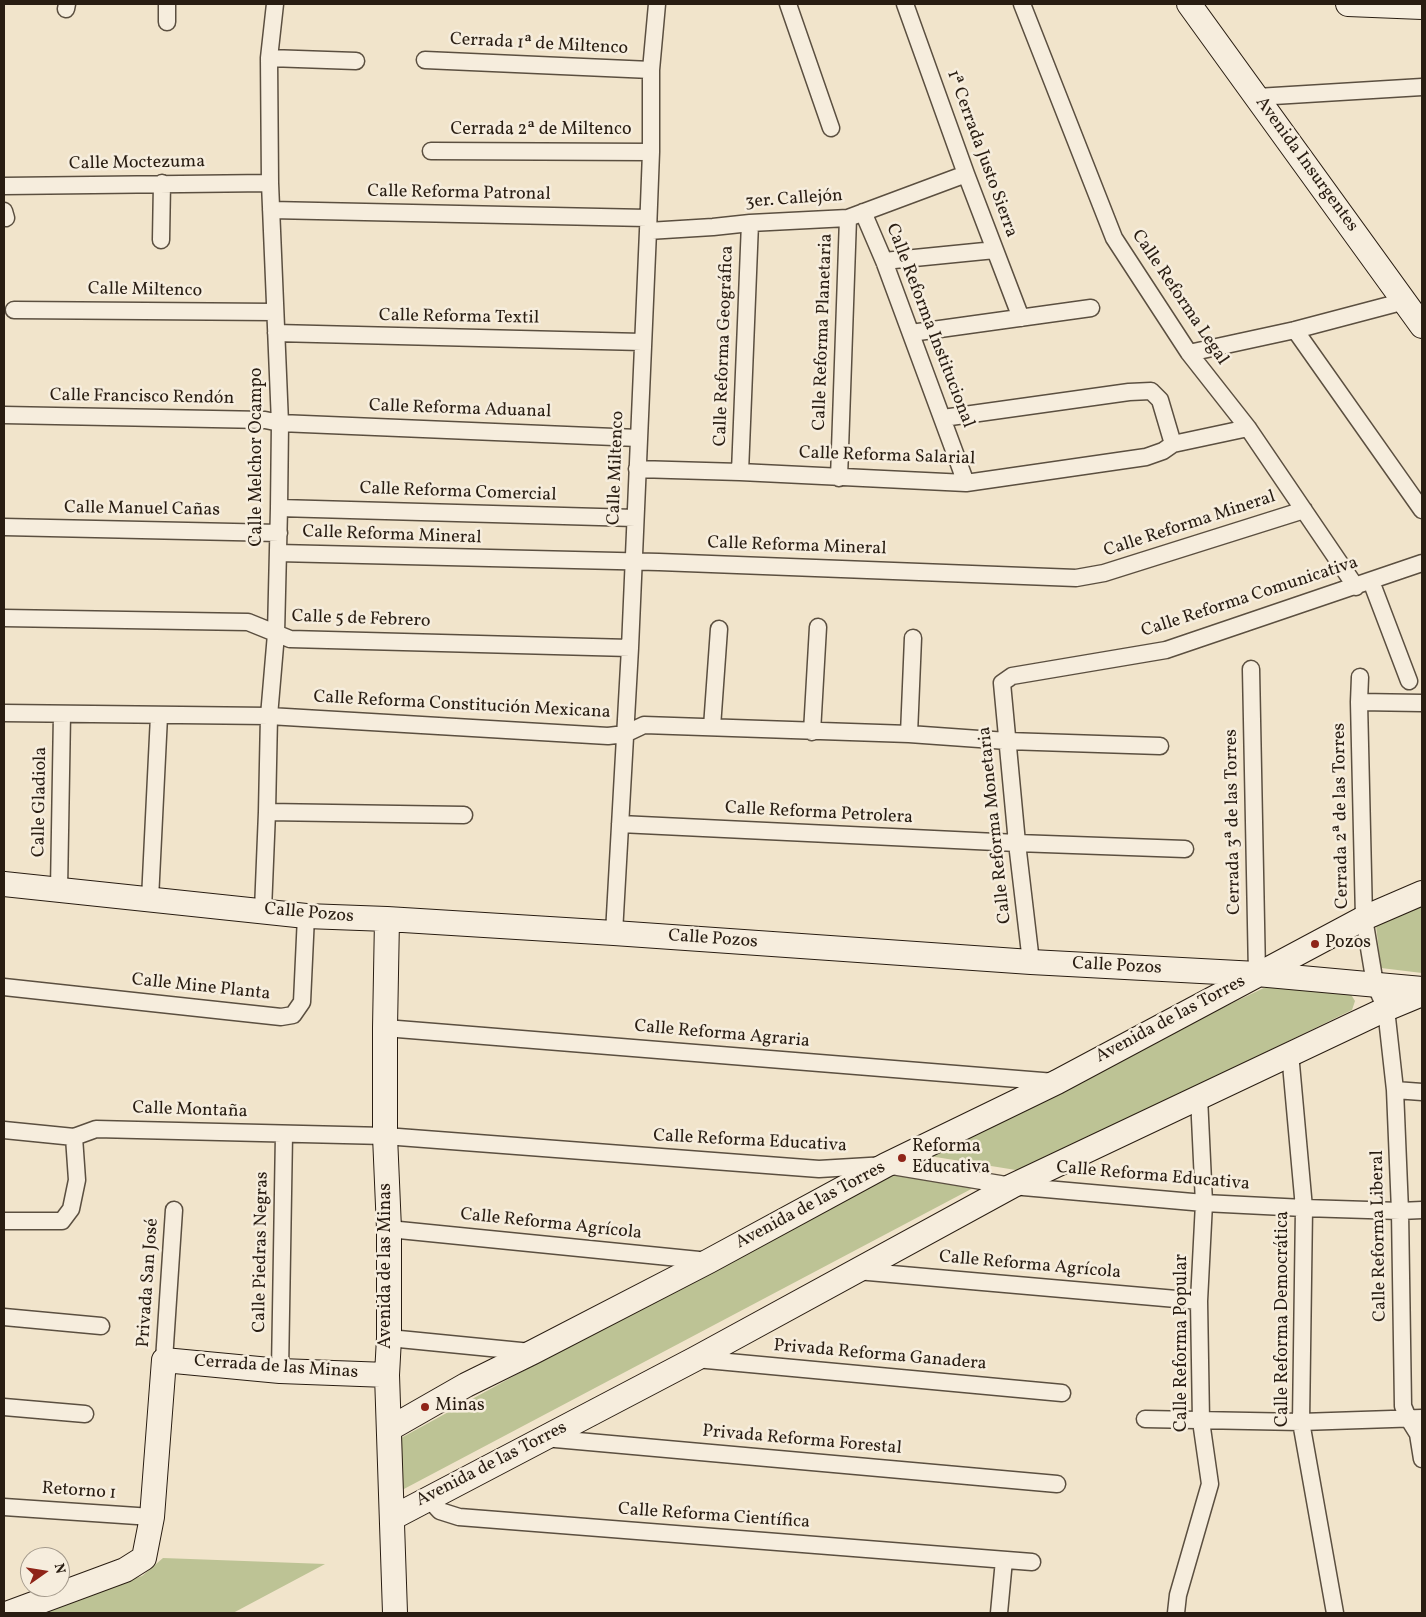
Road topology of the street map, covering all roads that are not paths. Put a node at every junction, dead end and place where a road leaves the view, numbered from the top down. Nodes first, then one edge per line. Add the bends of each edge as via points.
1 (167, 4) edge
2 (275, 4) edge
3 (657, 4) edge
4 (788, 4) edge
5 (905, 4) edge
6 (1022, 4) edge
7 (1190, 4) edge
8 (1348, 4) edge
9 (1413, 6) edge
10 (167, 22) dead end
11 (269, 58) junction
12 (425, 60) dead end
13 (356, 61) dead end
14 (651, 70) junction
15 (1422, 87) edge
16 (1257, 97) junction
17 (831, 128) dead end
18 (431, 151) dead end
19 (651, 152) junction
20 (966, 174) junction
21 (162, 183) junction
22 (270, 183) junction
23 (4, 186) edge
24 (271, 210) junction
25 (856, 215) junction
26 (750, 223) junction
27 (647, 224) junction
28 (160, 240) dead end
29 (995, 250) junction
30 (884, 261) junction
31 (1091, 308) dead end
32 (14, 310) dead end
33 (275, 312) junction
34 (1417, 315) edge
35 (1021, 318) junction
36 (1294, 330) junction
37 (276, 333) junction
38 (911, 333) junction
39 (642, 342) junction
40 (1189, 353) junction
41 (4, 415) edge
42 (943, 418) junction
43 (280, 423) junction
44 (1248, 428) junction
45 (638, 438) junction
46 (1173, 444) junction
47 (637, 469) junction
48 (740, 472) junction
49 (839, 478) junction
50 (966, 483) junction
51 (279, 508) junction
52 (1304, 510) junction
53 (1422, 510) edge
54 (635, 518) junction
55 (4, 527) edge
56 (279, 533) junction
57 (278, 553) junction
58 (633, 562) junction
59 (1422, 563) edge
60 (1364, 584) junction
61 (4, 618) edge
62 (818, 627) dead end
63 (719, 629) dead end
64 (276, 634) junction
65 (913, 638) dead end
66 (630, 648) junction
67 (1251, 669) dead end
68 (1360, 677) dead end
69 (1409, 681) dead end
70 (1002, 683) joint
71 (1359, 702) junction
72 (1422, 703) edge
73 (4, 713) edge
74 (62, 714) junction
75 (160, 716) junction
76 (269, 716) junction
77 (712, 727) junction
78 (812, 732) junction
79 (625, 734) junction
80 (909, 734) junction
81 (1006, 741) junction
82 (1160, 746) dead end
83 (267, 812) junction
84 (464, 816) dead end
85 (620, 824) junction
86 (1017, 843) junction
87 (1185, 849) dead end
88 (4, 884) edge
89 (59, 890) junction
90 (1422, 893) edge
91 (150, 899) junction
92 (263, 910) junction
93 (306, 916) junction
94 (1364, 918) junction
95 (388, 919) junction
96 (614, 933) junction
97 (1032, 962) junction
98 (1257, 974) junction
99 (1375, 984) junction
100 (4, 987) edge
101 (1422, 989) edge
102 (1422, 994) edge
103 (1386, 1009) junction
104 (384, 1028) junction
105 (1290, 1053) junction
106 (1057, 1082) junction
107 (1395, 1090) junction
108 (1422, 1092) edge
109 (1199, 1097) junction
110 (4, 1130) edge
111 (284, 1134) junction
112 (74, 1136) junction
113 (385, 1136) junction
114 (886, 1166) junction
115 (1012, 1186) junction
116 (1204, 1203) junction
117 (1304, 1208) junction
118 (174, 1210) dead end
119 (1422, 1210) edge
120 (1400, 1211) junction
121 (4, 1221) edge
122 (389, 1229) junction
123 (709, 1261) junction
124 (857, 1271) junction
125 (1200, 1302) junction
126 (4, 1317) edge
127 (101, 1326) dead end
128 (389, 1338) junction
129 (533, 1352) junction
130 (695, 1359) junction
131 (164, 1360) junction
132 (280, 1371) junction
133 (387, 1375) junction
134 (1062, 1393) dead end
135 (4, 1408) edge
136 (85, 1414) dead end
137 (1415, 1418) edge
138 (1145, 1420) dead end
139 (1201, 1421) junction
140 (1301, 1422) junction
141 (390, 1428) junction
142 (544, 1438) junction
143 (1422, 1459) edge
144 (1057, 1484) dead end
145 (428, 1498) junction
146 (4, 1507) edge
147 (152, 1517) junction
148 (392, 1518) junction
149 (1004, 1560) junction
150 (1032, 1562) dead end
151 (8, 1612) edge
152 (395, 1613) edge
153 (999, 1613) edge
154 (1176, 1613) edge
155 (1335, 1613) edge

1 - 10 street
2 - 11 street, Calle Melchor Ocampo
3 - 14 street, Calle Miltenco
4 - 17 street
5 - 20 street, 1ª Cerrada Justo Sierra
6 - 40 street, Calle Reforma Legal via 1114,238
7 - 16 street, Avenida Insurgentes
8 - 9 street
11 - 13 street
11 - 22 street, Calle Melchor Ocampo
12 - 14 street, Cerrada 1ª de Miltenco
14 - 19 street, Calle Miltenco
15 - 16 street
16 - 34 street, Avenida Insurgentes
18 - 19 street, Cerrada 2ª de Miltenco
19 - 27 street, Calle Miltenco
20 - 25 street, 3er. Callejón
20 - 29 street, 1ª Cerrada Justo Sierra
21 - 22 street, Calle Moctezuma
21 - 23 street, Calle Moctezuma
21 - 28 street
22 - 24 street, Calle Melchor Ocampo
24 - 27 street, Calle Reforma Patronal
24 - 33 street, Calle Melchor Ocampo
25 - 26 street, 3er. Callejón
25 - 30 street, Calle Reforma Institucional
25 - 49 street, Calle Reforma Planetaria
26 - 27 street, 3er. Callejón via 713,227
26 - 48 street, Calle Reforma Geográfica
27 - 39 street, Calle Miltenco
29 - 30 street
29 - 35 street, 1ª Cerrada Justo Sierra
30 - 38 street, Calle Reforma Institucional
31 - 35 street
32 - 33 street, Calle Miltenco
33 - 37 street, Calle Melchor Ocampo
34 - 36 street
35 - 38 street
36 - 40 street
36 - 53 street
37 - 39 street, Calle Reforma Textil
37 - 43 street, Calle Melchor Ocampo
38 - 42 street, Calle Reforma Institucional
39 - 45 street, Calle Miltenco
40 - 44 street, Calle Reforma Legal
41 - 43 street, Calle Francisco Rendón via 264,420
42 - 46 street via 1151,391 1160,400
42 - 50 street, Calle Reforma Institucional
43 - 45 street, Calle Reforma Aduanal
43 - 51 street, Calle Melchor Ocampo
44 - 46 street, Calle Reforma Salarial
44 - 52 street, Calle Reforma Legal
45 - 47 street, Calle Miltenco
46 - 50 street, Calle Reforma Salarial via 1146,458
47 - 48 street, Calle Reforma Salarial
47 - 54 street, Calle Miltenco
48 - 49 street, Calle Reforma Salarial
49 - 50 street, Calle Reforma Salarial
51 - 54 street, Calle Reforma Comercial
51 - 56 street, Calle Melchor Ocampo
52 - 58 street, Calle Reforma Mineral via 1104,573 1076,578
52 - 60 street, Calle Reforma Legal
54 - 58 street, Calle Miltenco
55 - 56 street, Calle Manuel Cañas
56 - 57 street, Calle Melchor Ocampo
57 - 58 street, Calle Reforma Mineral
57 - 64 street, Calle Melchor Ocampo
58 - 66 street, Calle Miltenco
59 - 60 street, Calle Reforma Comunicativa
60 - 69 street, Calle Reforma Legal
60 - 70 street, Calle Reforma Comunicativa via 1166,650 1012,676
61 - 64 street, Calle 5 de Febrero via 248,622
62 - 78 street
63 - 77 street
64 - 66 street, Calle 5 de Febrero via 290,639
64 - 76 street, Calle Melchor Ocampo
65 - 80 street
66 - 79 street, Calle Miltenco
67 - 98 street, Cerrada 3ª de las Torres
68 - 71 street, Cerrada 2ª de las Torres
70 - 81 street, Calle Reforma Monetaria
71 - 72 street
71 - 94 street, Cerrada 2ª de las Torres
73 - 74 street, Calle Reforma Constitución Mexicana
74 - 75 street, Calle Reforma Constitución Mexicana
74 - 89 street, Calle Gladiola
75 - 76 street, Calle Reforma Constitución Mexicana
75 - 91 street
76 - 79 street, Calle Reforma Constitución Mexicana via 608,736
76 - 83 street, Calle Melchor Ocampo
77 - 78 street, Calle Reforma Constitución Mexicana
77 - 79 street, Calle Reforma Constitución Mexicana via 644,725
78 - 80 street, Calle Reforma Constitución Mexicana
79 - 85 street, Calle Miltenco
80 - 81 street, Calle Reforma Constitución Mexicana
81 - 82 street, Calle Reforma Constitución Mexicana
81 - 86 street, Calle Reforma Monetaria
83 - 84 street
83 - 92 street, Calle Melchor Ocampo
85 - 86 street, Calle Reforma Petrolera
85 - 96 street, Calle Miltenco
86 - 87 street, Calle Reforma Petrolera
86 - 97 street, Calle Reforma Monetaria
88 - 89 street, Calle Pozos
89 - 91 street, Calle Pozos
90 - 94 street, Avenida de las Torres
91 - 92 street, Calle Pozos
92 - 93 street, Calle Pozos
93 - 95 street, Calle Pozos
93 - 100 street, Calle Mine Planta via 302,1002 293,1015 281,1017
94 - 98 street, Avenida de las Torres
94 - 99 street, Cerrada 2ª de las Torres
95 - 96 street, Calle Pozos
95 - 104 street, Avenida de las Minas
96 - 97 street, Calle Pozos
97 - 98 street, Calle Pozos
98 - 99 street, Calle Pozos
98 - 106 street, Avenida de las Torres
99 - 101 street, Calle Pozos
99 - 103 street, Cerrada 2ª de las Torres
102 - 103 street, Avenida de las Torres
103 - 105 street, Avenida de las Torres
103 - 107 street, Calle Reforma Liberal
104 - 106 street, Calle Reforma Agraria
104 - 113 street, Avenida de las Minas
105 - 109 street, Avenida de las Torres
105 - 117 street, Calle Reforma Democrática
106 - 114 street, Avenida de las Torres
107 - 108 street
107 - 120 street, Calle Reforma Liberal
109 - 115 street, Avenida de las Torres
109 - 116 street, Calle Reforma Popular
110 - 112 street
111 - 112 street, Calle Montaña via 96,1128
111 - 113 street, Calle Reforma Educativa
111 - 132 street, Calle Piedras Negras
112 - 121 street via 77,1180 72,1209 62,1221
113 - 114 street, Calle Reforma Educativa via 819,1169
113 - 122 street, Avenida de las Minas
114 - 115 street, Calle Reforma Educativa
114 - 123 street, Avenida de las Torres
115 - 116 street, Calle Reforma Educativa
115 - 124 street, Avenida de las Torres
116 - 117 street, Calle Reforma Educativa
116 - 125 street, Calle Reforma Popular
117 - 120 street, Calle Reforma Educativa
117 - 140 street, Calle Reforma Democrática
118 - 131 street, Privada San José
119 - 120 street, Calle Reforma Educativa
120 - 137 street, Calle Reforma Liberal via 1403,1406
122 - 123 street, Calle Reforma Agrícola
122 - 128 street, Avenida de las Minas
123 - 129 street, Avenida de las Torres
124 - 125 street, Calle Reforma Agrícola
124 - 130 street, Avenida de las Torres
125 - 139 street, Calle Reforma Popular
126 - 127 street
128 - 129 street
128 - 133 street, Avenida de las Minas
129 - 141 street, Avenida de las Torres
130 - 134 street, Privada Reforma Ganadera
130 - 142 street, Avenida de las Torres
131 - 132 street, Cerrada de las Minas
131 - 147 street
132 - 133 street, Cerrada de las Minas
133 - 141 street, Avenida de las Minas
135 - 136 street
137 - 140 street
137 - 143 street, Calle Reforma Liberal
138 - 139 street
139 - 140 street
139 - 154 street, Calle Reforma Popular via 1210,1484 1178,1595
140 - 155 street, Calle Reforma Democrática
141 - 148 street, Avenida de las Minas
142 - 144 street, Privada Reforma Forestal
142 - 145 street, Avenida de las Torres
145 - 148 street, Avenida de las Torres
145 - 149 street, Calle Reforma Científica via 440,1511 459,1517
146 - 147 street, Retorno 1
147 - 151 street via 144,1558 126,1570
148 - 152 street, Avenida de las Minas
149 - 150 street, Calle Reforma Científica
149 - 153 street

